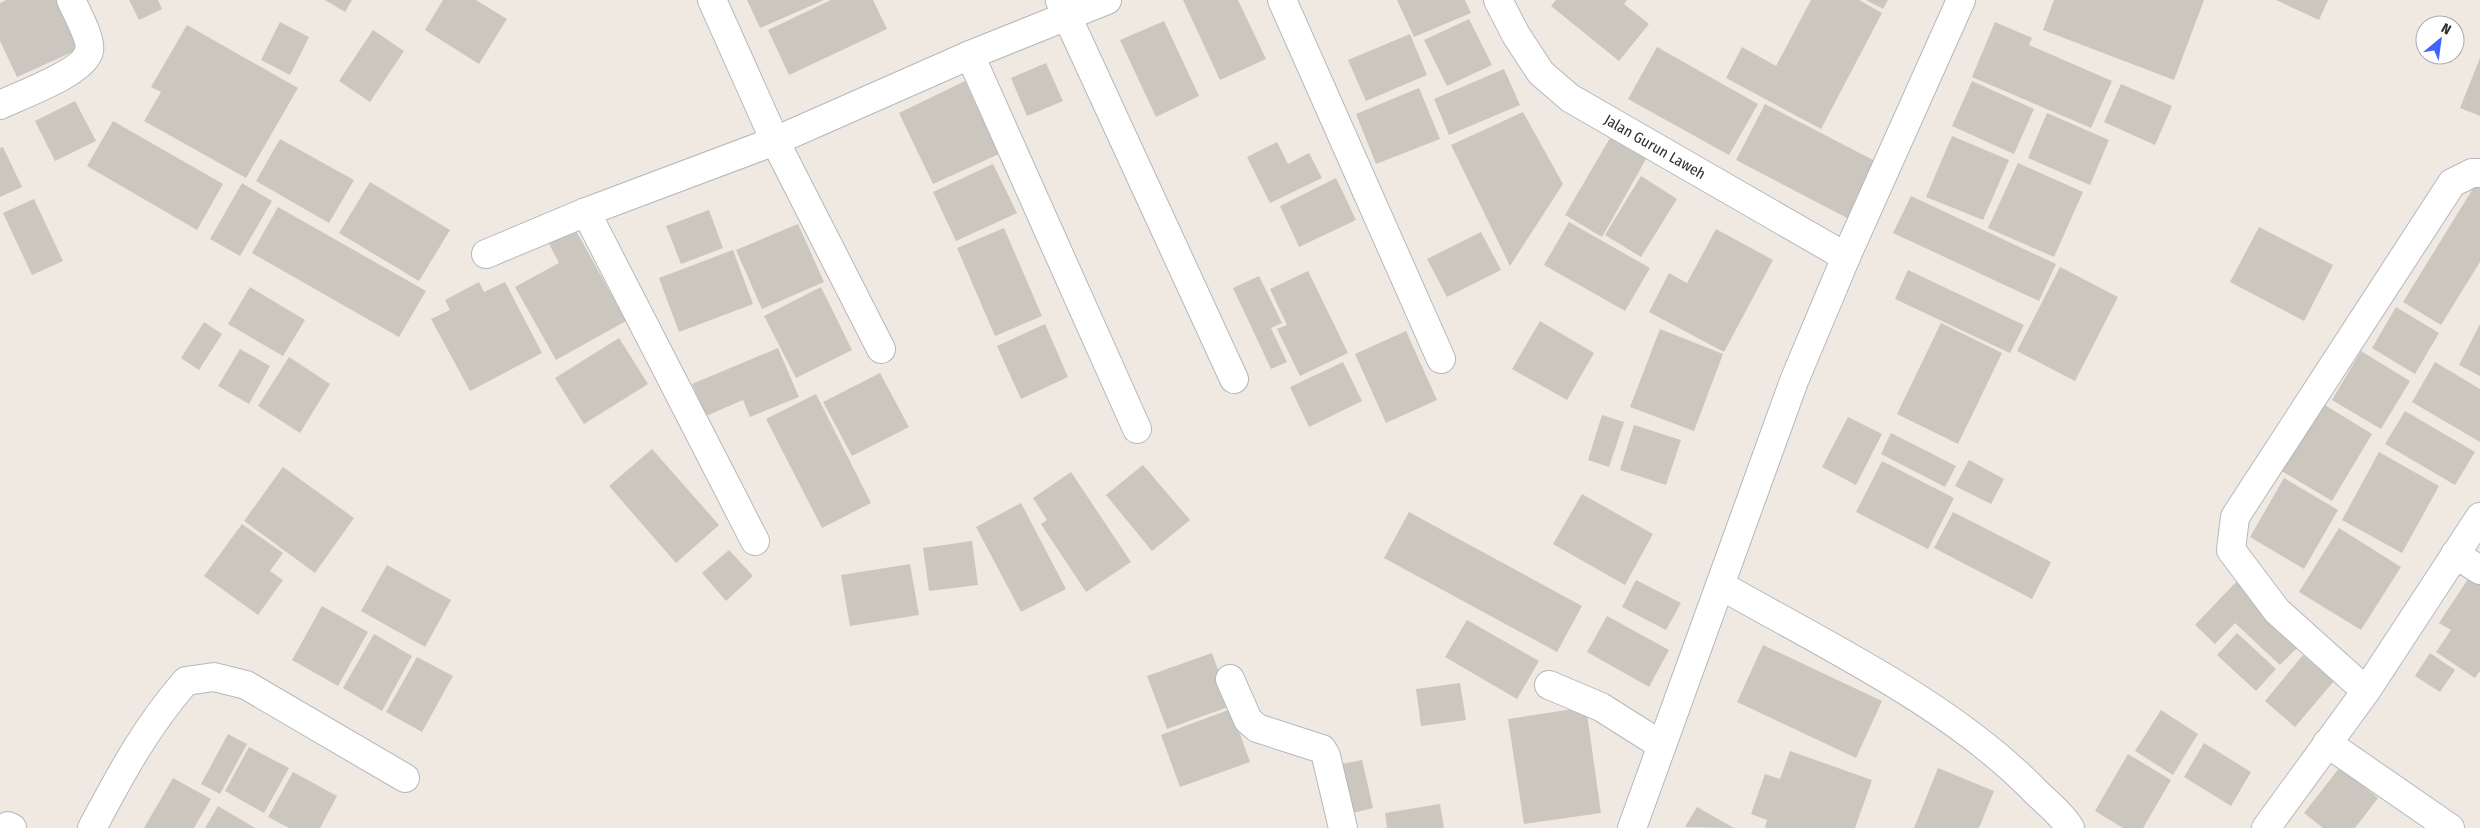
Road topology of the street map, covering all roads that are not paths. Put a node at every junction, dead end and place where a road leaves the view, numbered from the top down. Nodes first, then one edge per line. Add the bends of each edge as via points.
1 (71, 0) edge
2 (712, 0) edge
3 (1107, 0) edge
4 (1282, 0) edge
5 (1498, 0) edge
6 (1961, 0) edge
7 (1064, 8) edge
8 (970, 55) junction
9 (0, 105) edge
10 (775, 141) junction
11 (2480, 173) edge
12 (586, 212) junction
13 (486, 254) dead end
14 (1846, 257) junction
15 (882, 350) dead end
16 (1441, 359) dead end
17 (1234, 379) dead end
18 (1137, 428) dead end
19 (2480, 517) edge
20 (755, 541) dead end
21 (2455, 554) junction
22 (2480, 570) edge
23 (1720, 585) junction
24 (1230, 679) dead end
25 (1549, 686) dead end
26 (2366, 691) junction
27 (2327, 743) junction
28 (1661, 745) junction
29 (405, 778) dead end
30 (92, 828) edge
31 (1343, 828) edge
32 (1632, 828) edge
33 (2070, 828) edge
34 (2266, 828) edge
35 (2450, 828) edge

1 - 9 street via 89,42 85,60 70,72
2 - 10 street
3 - 7 street
4 - 16 street
5 - 14 street, Jalan Gurun Laweh via 1541,73 1570,98
6 - 14 street
7 - 8 street
7 - 17 street
8 - 10 street
8 - 18 street
10 - 12 street
10 - 15 street
11 - 26 street via 2472,173 2452,183 2235,517 2231,550 2237,558 2278,611
12 - 13 street
12 - 20 street
14 - 23 street via 1794,381
19 - 21 street
21 - 22 street
21 - 26 street
23 - 28 street
23 - 33 street via 1899,687 1962,727 2012,767
24 - 31 street via 1248,720 1257,728 1322,749
25 - 28 street via 1601,707
26 - 27 street
27 - 34 street
27 - 35 street
28 - 32 street
29 - 30 street via 246,685 214,678 186,681 159,712 130,756

